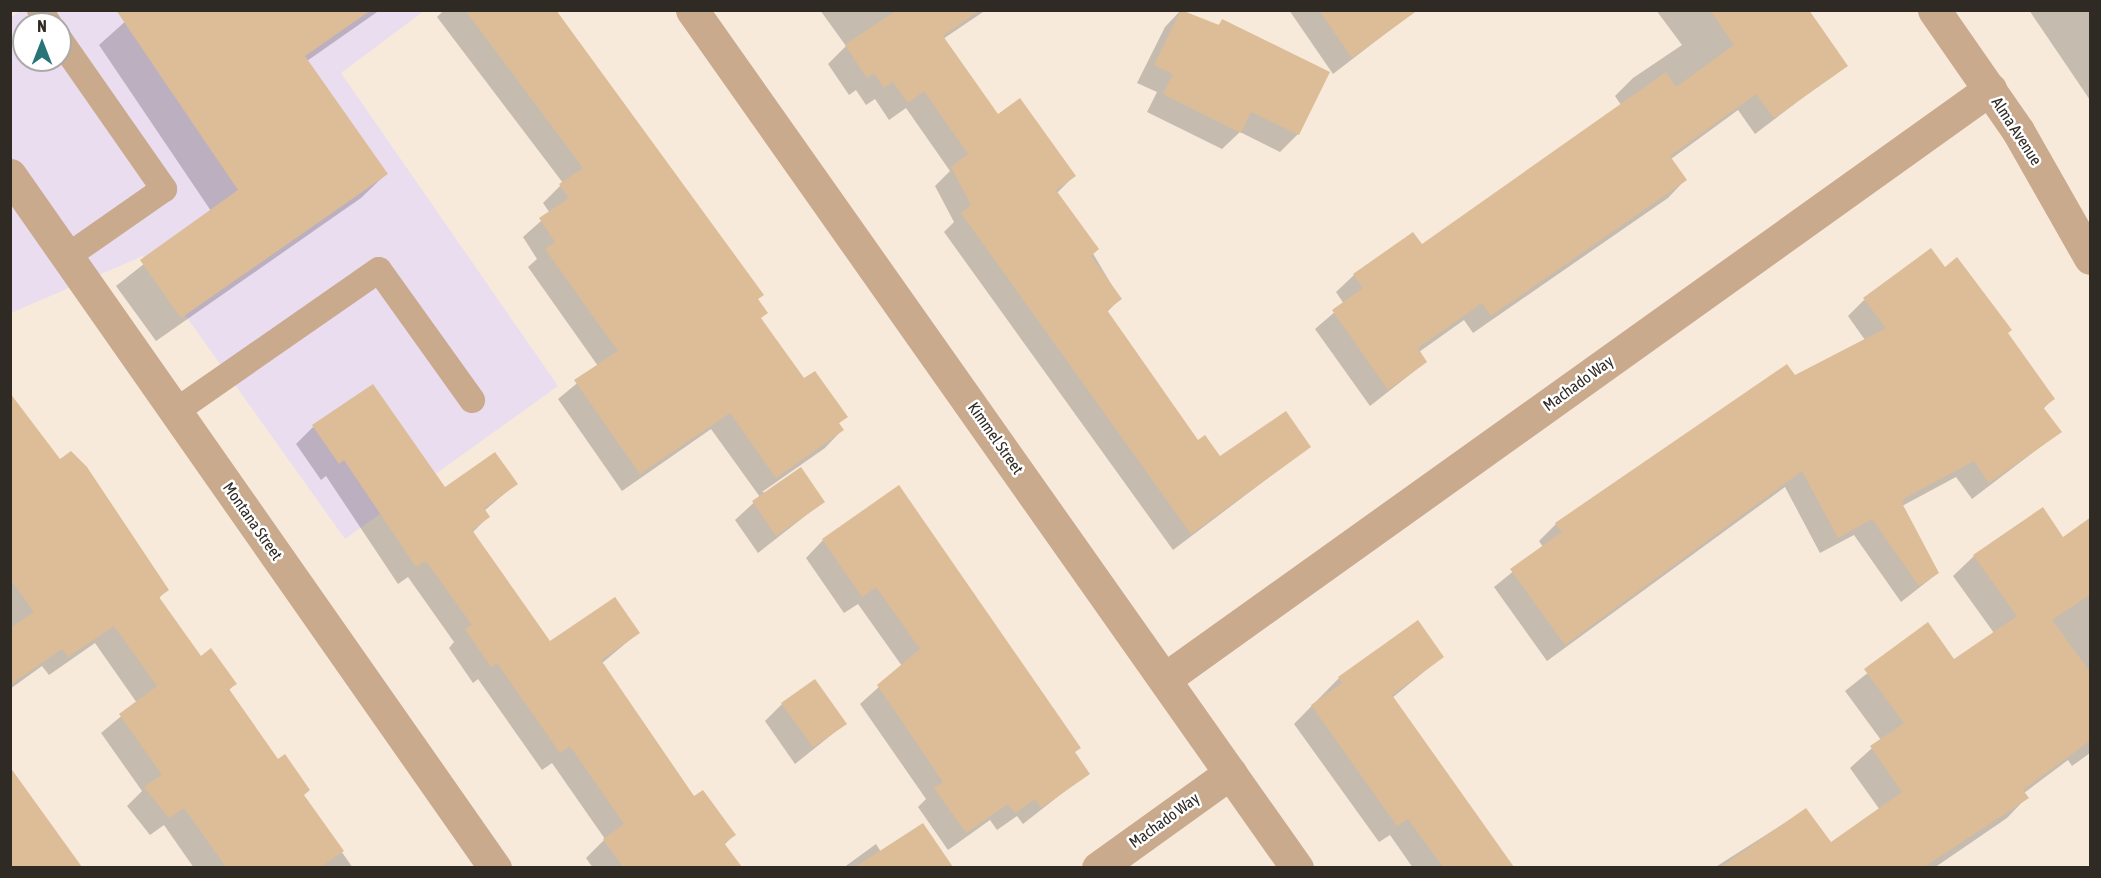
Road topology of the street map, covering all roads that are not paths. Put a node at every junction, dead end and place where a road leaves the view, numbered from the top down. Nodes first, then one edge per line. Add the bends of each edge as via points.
1 (692, 10) edge
2 (1934, 10) edge
3 (72, 57) edge
4 (1990, 89) junction
5 (10, 176) edge
6 (68, 256) junction
7 (2091, 258) edge
8 (472, 400) dead end
9 (176, 411) junction
10 (1166, 678) junction
11 (1230, 773) junction
12 (495, 867) edge
13 (1098, 867) edge
14 (1297, 867) edge

1 - 10 street, Kimmel Street
2 - 4 street, Alma Avenue
3 - 6 lane via 164,189
4 - 7 street, Alma Avenue
4 - 10 street, Machado Way
5 - 6 street, Montana Street
6 - 9 street, Montana Street
8 - 9 lane via 379,270
9 - 12 street, Montana Street
10 - 11 street, Kimmel Street
11 - 13 street, Machado Way
11 - 14 street, Kimmel Street

